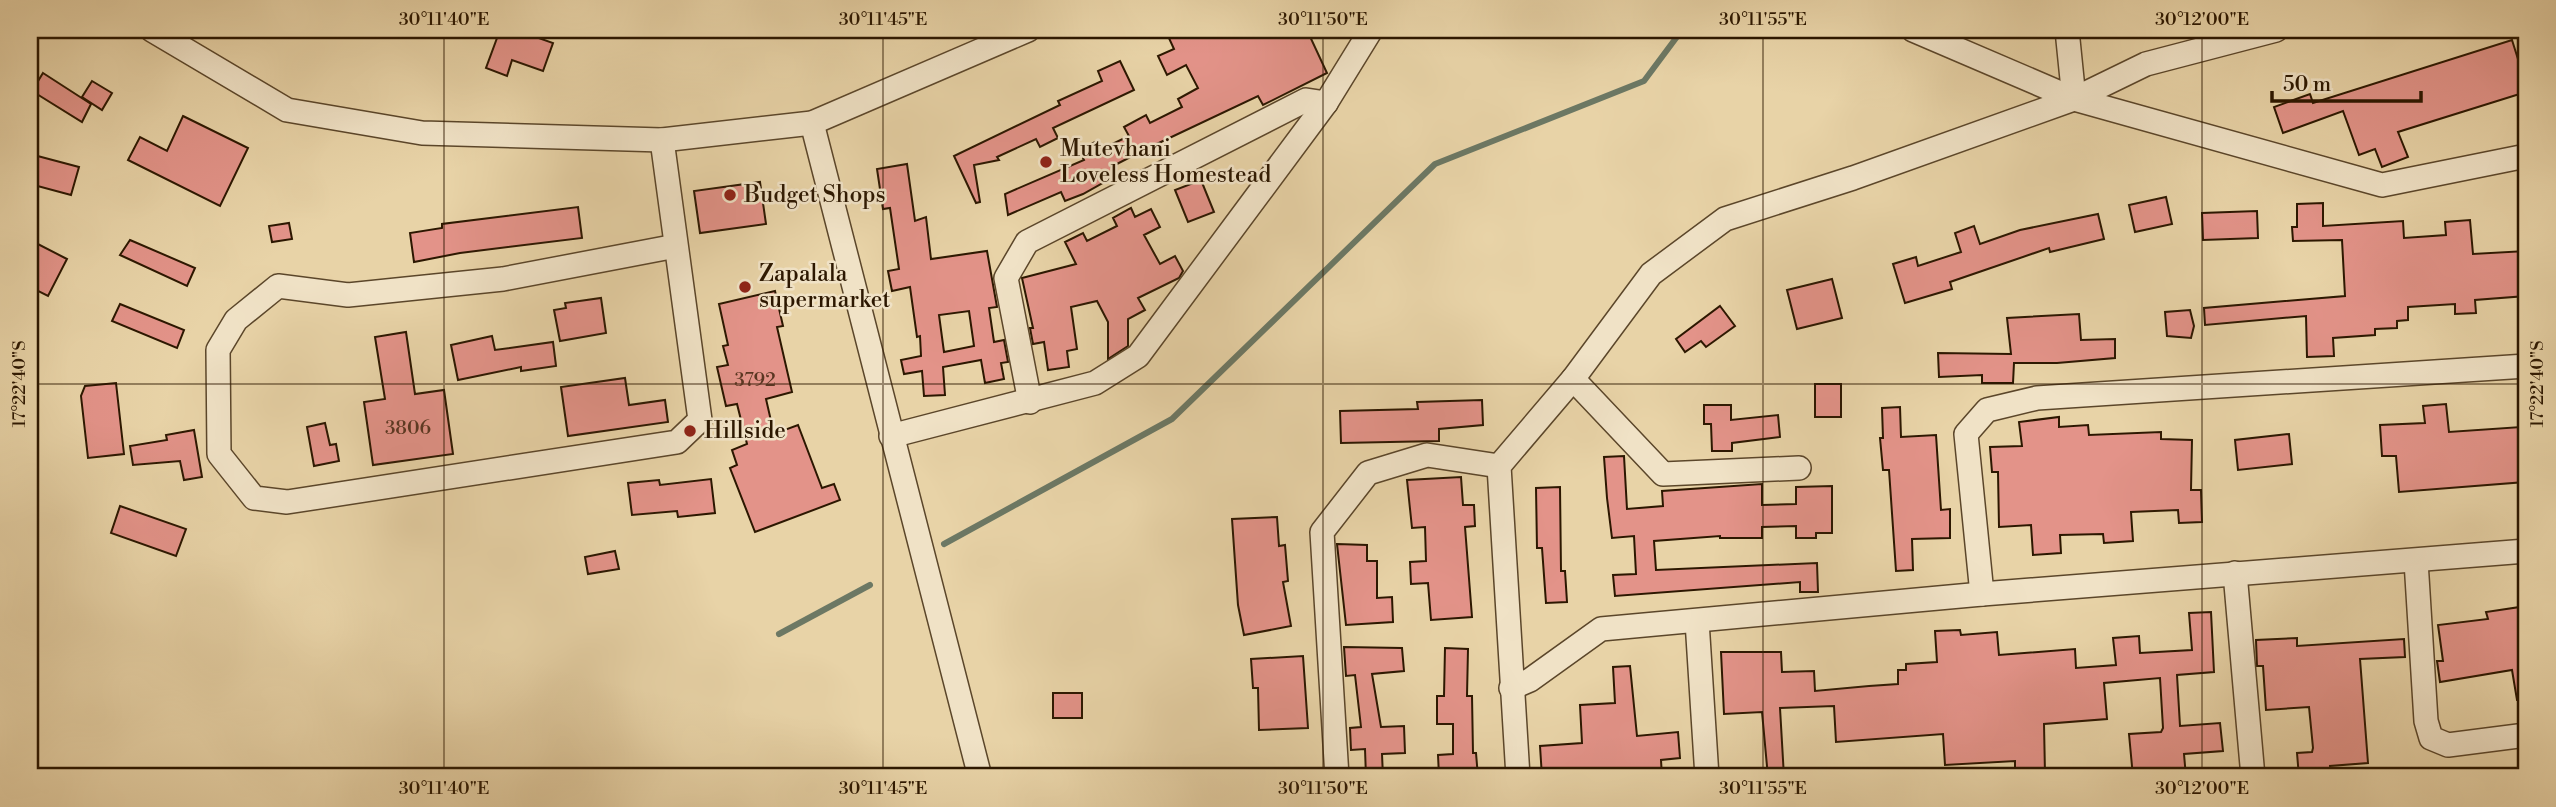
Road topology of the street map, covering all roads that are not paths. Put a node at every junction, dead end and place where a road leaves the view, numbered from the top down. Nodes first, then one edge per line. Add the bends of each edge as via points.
1 (152, 30) edge
2 (1028, 30) edge
3 (1371, 30) edge
4 (1913, 30) edge
5 (2067, 30) edge
6 (2276, 30) edge
7 (2074, 99) junction
8 (1326, 103) junction
9 (812, 123) junction
10 (662, 140) junction
11 (2526, 156) edge
12 (676, 246) junction
13 (2526, 366) edge
14 (1573, 379) junction
15 (1030, 402) junction
16 (891, 436) junction
17 (1499, 466) junction
18 (1800, 468) dead end
19 (2526, 551) edge
20 (2416, 561) junction
21 (2235, 573) junction
22 (1982, 594) junction
23 (1697, 621) junction
24 (1511, 688) junction
25 (2526, 735) edge
26 (980, 777) edge
27 (1337, 777) edge
28 (1518, 777) edge
29 (1707, 777) edge
30 (2253, 777) edge

1 - 10 street via 286,110 422,133
2 - 9 street
3 - 8 street
4 - 7 street
5 - 7 street
6 - 7 street via 2146,64
7 - 11 street via 2382,185
7 - 14 street via 1725,219 1651,274
8 - 15 street via 1138,356 1095,383
8 - 15 street via 1306,100 1027,242 1006,278
9 - 10 street
9 - 16 street
10 - 12 street
12 - 12 street via 700,421 677,442 287,502 254,498 219,454 218,350 236,320 278,286 348,295 490,281
13 - 22 street via 2036,398 1987,410 1966,434
14 - 17 street
14 - 18 street via 1663,474
15 - 16 street
16 - 26 street
17 - 24 street
17 - 27 street via 1427,455 1368,472 1322,532
19 - 20 street
20 - 21 street
20 - 25 street via 2426,721 2431,738 2448,745
21 - 22 street
21 - 30 street
22 - 23 street
23 - 24 street via 1601,629 1530,680
23 - 29 street
24 - 28 street

